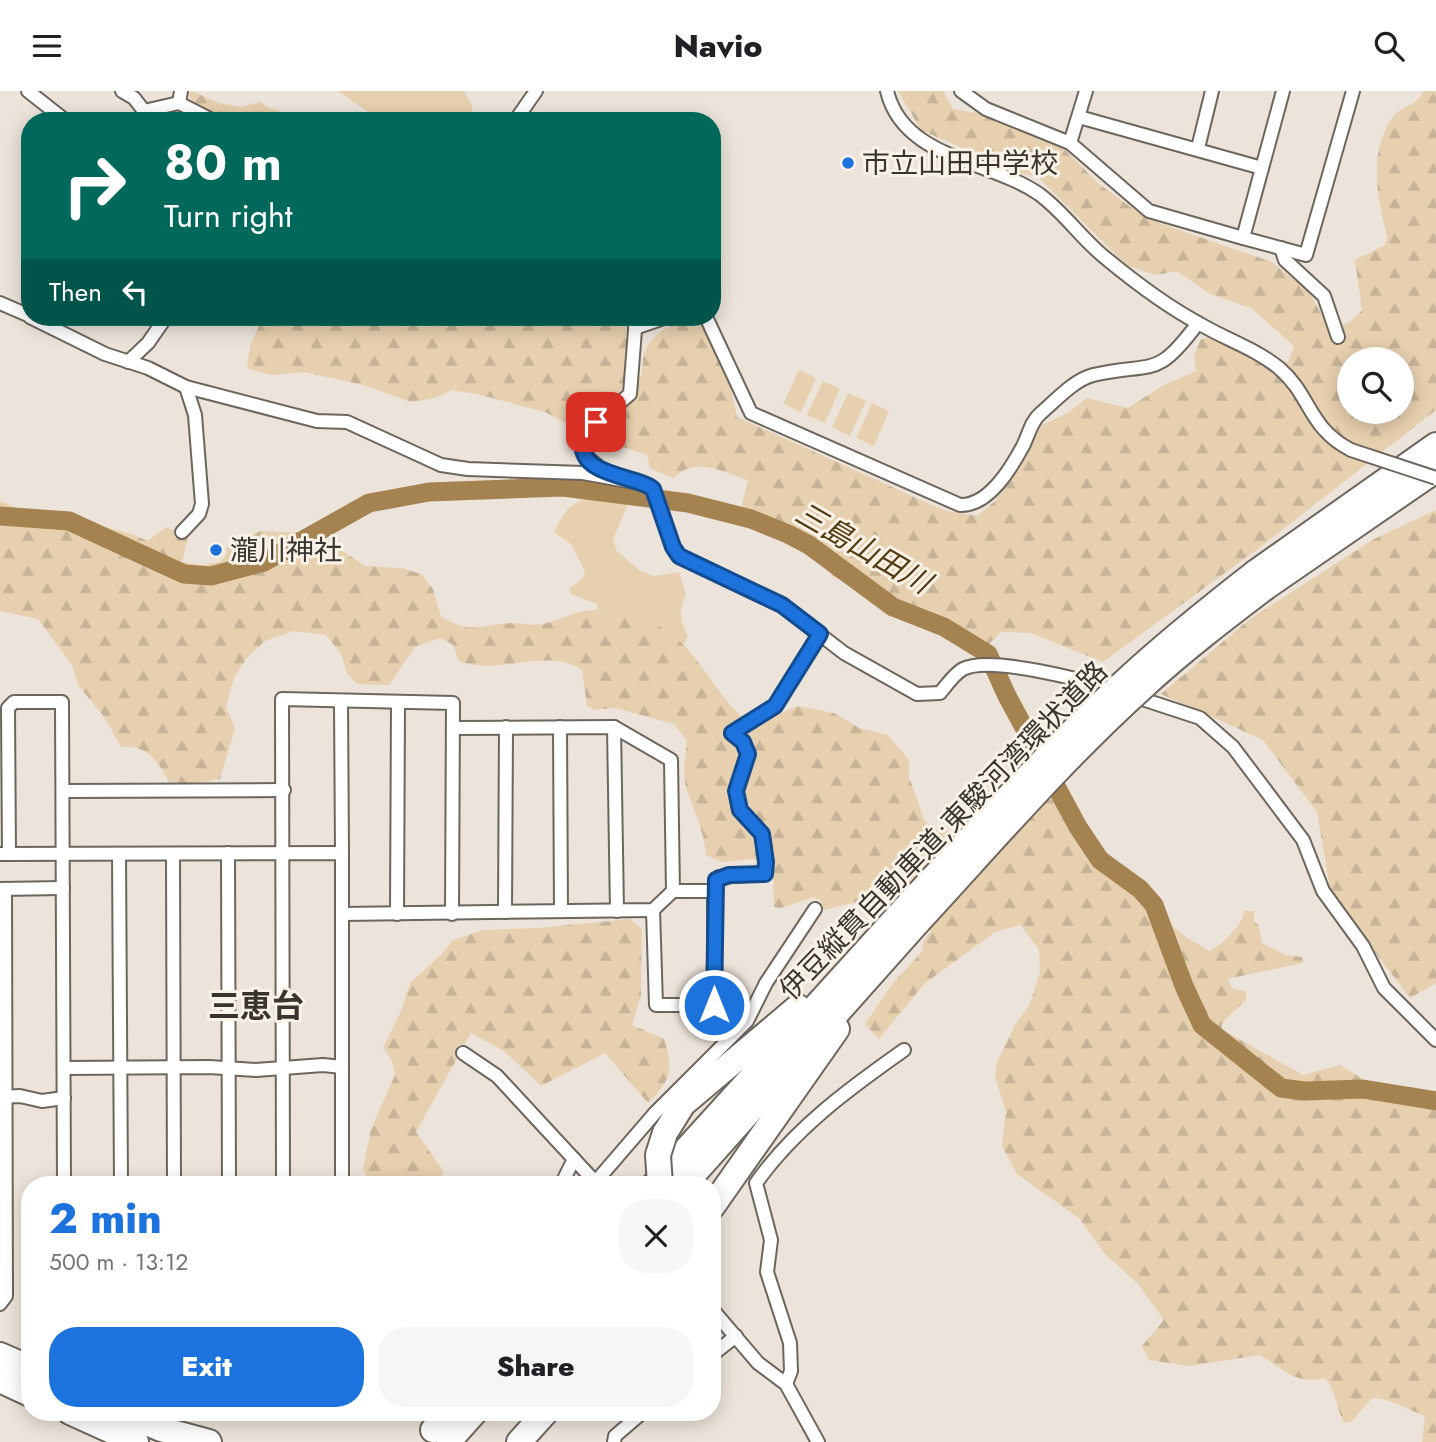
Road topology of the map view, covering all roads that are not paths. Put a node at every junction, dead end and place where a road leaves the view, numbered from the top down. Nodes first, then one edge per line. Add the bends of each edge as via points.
1 (28, 91) edge
2 (122, 91) edge
3 (536, 91) edge
4 (887, 91) edge
5 (961, 91) edge
6 (1086, 91) edge
7 (1212, 91) edge
8 (1283, 91) edge
9 (1353, 91) edge
10 (973, 96) edge
11 (180, 97) edge
12 (55, 112) edge
13 (143, 112) edge
14 (153, 112) edge
15 (201, 112) edge
16 (521, 112) edge
17 (1079, 117) junction
18 (1070, 143) junction
19 (1198, 148) junction
20 (1262, 168) junction
21 (1243, 238) junction
22 (1280, 248) junction
23 (0, 303) edge
24 (21, 313) edge
25 (1198, 323) junction
26 (48, 326) edge
27 (160, 326) edge
28 (636, 326) edge
29 (710, 326) edge
30 (1338, 337) dead end
31 (128, 362) junction
32 (186, 387) junction
33 (1436, 435) edge
34 (1436, 445) edge
35 (1436, 470) edge
36 (610, 476) junction
37 (1436, 478) edge
38 (1317, 526) junction
39 (182, 532) dead end
40 (1261, 579) junction
41 (820, 634) junction
42 (341, 701) junction
43 (398, 702) junction
44 (506, 727) junction
45 (560, 727) junction
46 (614, 727) junction
47 (453, 728) junction
48 (284, 790) junction
49 (64, 791) junction
50 (285, 852) junction
51 (63, 853) junction
52 (228, 853) junction
53 (342, 853) junction
54 (4, 854) edge
55 (119, 854) junction
56 (173, 854) junction
57 (62, 888) junction
58 (2, 889) edge
59 (673, 891) junction
60 (714, 891) junction
61 (815, 909) dead end
62 (653, 910) junction
63 (561, 911) junction
64 (617, 911) junction
65 (505, 912) junction
66 (342, 914) junction
67 (397, 914) junction
68 (452, 914) junction
69 (875, 954) junction
70 (1436, 1040) edge
71 (904, 1050) dead end
72 (463, 1053) dead end
73 (120, 1067) junction
74 (229, 1067) junction
75 (282, 1067) junction
76 (342, 1067) junction
77 (64, 1068) junction
78 (175, 1068) junction
79 (3, 1098) edge
80 (64, 1098) junction
81 (574, 1159) junction
82 (64, 1176) edge
83 (121, 1176) edge
84 (174, 1176) edge
85 (229, 1176) edge
86 (283, 1176) edge
87 (342, 1176) edge
88 (566, 1176) edge
89 (589, 1176) edge
90 (603, 1176) edge
91 (659, 1176) edge
92 (663, 1176) edge
93 (691, 1176) edge
94 (721, 1195) edge
95 (0, 1304) edge
96 (721, 1319) edge
97 (736, 1336) junction
98 (721, 1348) edge
99 (0, 1355) edge
100 (21, 1364) edge
101 (0, 1380) edge
102 (786, 1384) junction
103 (21, 1390) edge
104 (90, 1421) edge
105 (145, 1421) edge
106 (520, 1421) edge
107 (538, 1421) edge
108 (632, 1421) edge
109 (136, 1442) edge
110 (202, 1442) edge
111 (209, 1442) edge
112 (501, 1442) edge
113 (519, 1442) edge
114 (614, 1442) edge
115 (817, 1442) edge

1 - 12 street
2 - 13 street
3 - 16 street
4 - 25 street via 895,112 916,138 1031,189 1106,259
5 - 10 street
6 - 17 street
7 - 19 street
8 - 20 street
9 - 22 street via 1306,255
10 - 18 street
11 - 14 street
11 - 15 street
17 - 18 street
17 - 19 street
18 - 21 street via 1142,208
19 - 20 street
20 - 21 street
21 - 22 street
22 - 30 street via 1285,260 1324,296
23 - 24 street
25 - 29 street via 1177,352 1157,365 1092,375 1072,387 1038,416 1024,445 987,496 968,506 891,477 751,413
25 - 37 street, bridge via 1281,370 1323,431 1351,450
26 - 31 street
27 - 31 street
28 - 36 street via 630,394 591,427 582,446 588,458
31 - 32 street
32 - 36 street via 317,421 347,422 451,467
32 - 39 street via 195,415 202,504
33 - 38 highway
34 - 38 highway, 伊豆縦貫自動車道;東駿河湾環状道路
35 - 40 highway, 伊豆縦貫自動車道;東駿河湾環状道路
36 - 41 street via 653,489 679,556 782,605
38 - 40 highway, 伊豆縦貫自動車道;東駿河湾環状道路
40 - 69 highway, 伊豆縦貫自動車道;東駿河湾環状道路, bridge via 1140,689
41 - 60 street via 775,706 732,733 748,754 736,791 740,810 762,834 765,874 719,877
41 - 70 street via 844,653 918,694 940,693 963,669 1013,668 1075,678 1200,718 1216,729 1303,840 1323,891 1363,946 1384,988
42 - 43 street
42 - 48 street via 282,699
42 - 53 street
43 - 47 street via 453,703
43 - 67 street
44 - 45 street
44 - 47 street
44 - 65 street
45 - 46 street
45 - 63 street
46 - 59 street via 671,760
46 - 64 street
47 - 68 street
48 - 49 street
48 - 50 street
49 - 51 street
49 - 54 street via 62,702 14,702 9,708
50 - 52 street
50 - 53 street
50 - 75 street
51 - 54 street
51 - 55 street
51 - 57 street
52 - 56 street
52 - 74 street
53 - 66 street
55 - 56 street
55 - 73 street
56 - 78 street
57 - 58 street
57 - 77 street
58 - 79 street
59 - 60 street
59 - 62 street
60 - 62 street via 714,1005 656,1005
61 - 90 street via 766,982 747,1021 655,1113
62 - 64 street
63 - 64 street
63 - 65 street
65 - 68 street
66 - 67 street
66 - 76 street
67 - 68 street
69 - 91 highway, bridge via 683,1104 665,1133 658,1155
69 - 92 highway, 伊豆縦貫自動車道;東駿河湾環状道路
69 - 93 highway, 伊豆縦貫自動車道;東駿河湾環状道路
69 - 94 highway via 793,1097
71 - 102 street via 856,1081 756,1183 771,1240 767,1272 790,1343 792,1371
72 - 81 street via 497,1076
73 - 77 street
73 - 78 street
73 - 83 street
74 - 75 street
74 - 78 street
74 - 85 street
75 - 76 street
75 - 86 street
76 - 87 street
77 - 80 street
78 - 84 street
79 - 80 street
79 - 95 street via 6,1296
80 - 82 street
81 - 88 street
81 - 89 street
96 - 97 street
97 - 98 street
97 - 102 street via 758,1363
99 - 100 highway
101 - 103 highway
102 - 115 street
104 - 109 highway
105 - 110 highway
106 - 112 highway
107 - 113 highway
108 - 114 street
110 - 111 highway

